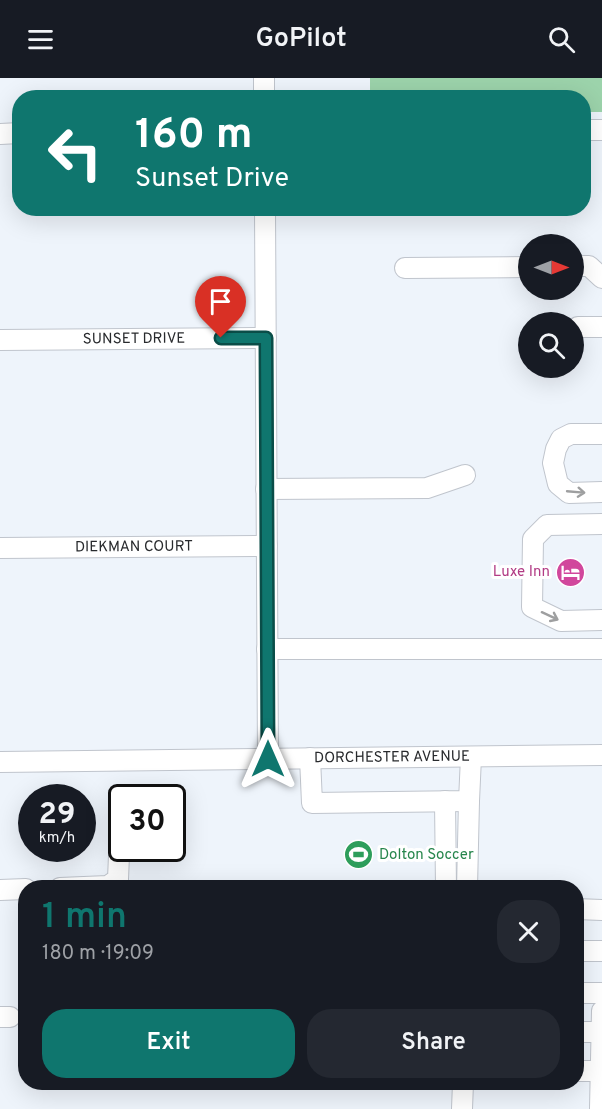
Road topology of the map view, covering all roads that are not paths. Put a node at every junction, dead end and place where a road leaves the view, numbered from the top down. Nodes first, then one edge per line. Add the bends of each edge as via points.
1 (265, 216) edge
2 (584, 266) edge
3 (518, 267) edge
4 (405, 268) dead end
5 (602, 278) edge
6 (584, 327) edge
7 (602, 327) edge
8 (266, 338) junction
9 (0, 340) edge
10 (602, 434) edge
11 (465, 475) dead end
12 (266, 489) junction
13 (602, 492) edge
14 (602, 524) edge
15 (267, 546) junction
16 (0, 548) edge
17 (602, 620) edge
18 (267, 649) junction
19 (602, 649) edge
20 (602, 755) edge
21 (471, 757) junction
22 (310, 758) junction
23 (268, 759) junction
24 (0, 762) edge
25 (445, 801) junction
26 (469, 801) junction
27 (119, 862) edge
28 (117, 880) edge
29 (446, 880) edge
30 (467, 880) edge
31 (18, 889) edge
32 (0, 890) edge
33 (584, 909) edge
34 (602, 910) edge
35 (584, 951) edge
36 (602, 951) edge
37 (584, 993) edge
38 (602, 993) edge
39 (602, 1011) edge
40 (584, 1032) edge
41 (602, 1032) edge
42 (584, 1071) edge
43 (601, 1071) edge
44 (463, 1090) edge
45 (462, 1109) edge
46 (600, 1109) edge

1 - 8 street
2 - 5 street
3 - 4 street
6 - 7 street
8 - 9 street, SUNSET DRIVE
8 - 12 street
10 -> 13 street via 571,434 561,439 553,463 558,484 569,493
11 - 12 street via 427,488
12 - 15 street
14 -> 17 street via 547,525 533,538 532,607 561,621
15 - 16 street, DIEKMAN COURT
15 - 18 street
18 - 19 street
18 - 23 street
20 - 21 street, DORCHESTER AVENUE
21 - 22 street, DORCHESTER AVENUE
21 - 26 street
22 - 23 street, DORCHESTER AVENUE
22 - 25 street via 312,803
23 - 24 street, DORCHESTER AVENUE
25 - 26 street
25 - 29 street
26 - 30 street
27 - 28 street
31 - 32 street
33 - 34 street
35 - 36 street
37 - 38 street
39 - 41 street
40 - 41 street
41 - 43 street
42 - 43 street
43 - 46 street
44 - 45 street

